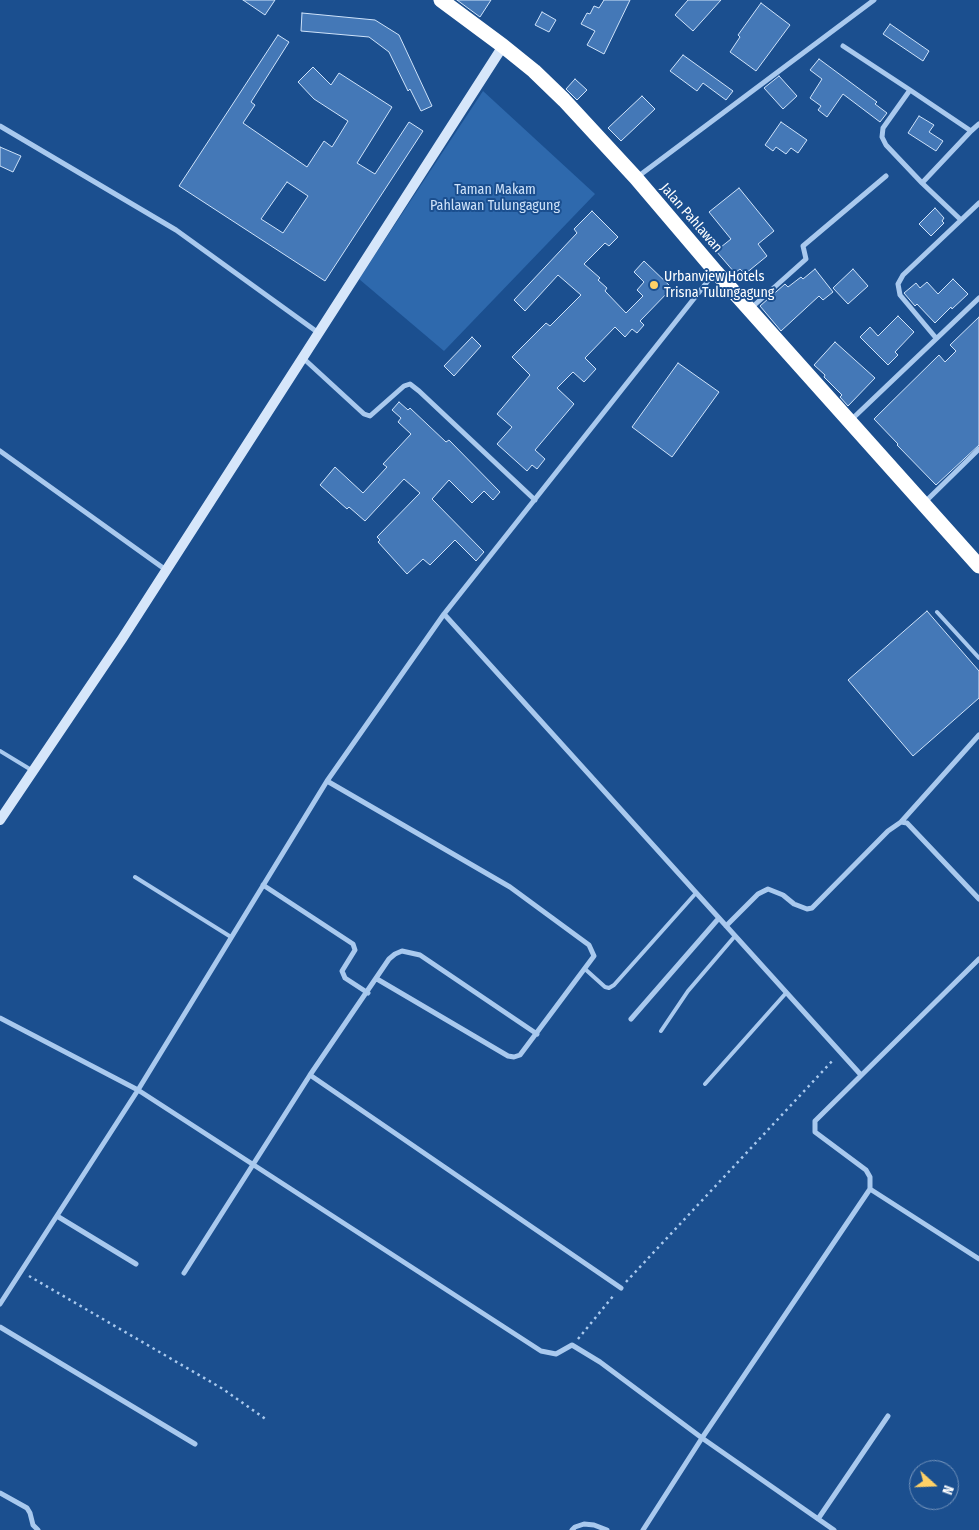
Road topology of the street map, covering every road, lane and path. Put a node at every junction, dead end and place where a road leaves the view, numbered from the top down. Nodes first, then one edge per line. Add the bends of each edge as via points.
1 (441, 0) edge
2 (874, 0) edge
3 (503, 46) junction
4 (843, 46) dead end
5 (910, 90) junction
6 (979, 124) edge
7 (0, 126) edge
8 (971, 131) junction
9 (886, 176) dead end
10 (636, 178) junction
11 (922, 183) junction
12 (979, 203) edge
13 (961, 220) junction
14 (716, 272) junction
15 (979, 298) edge
16 (750, 310) junction
17 (320, 334) junction
18 (936, 338) junction
19 (303, 358) junction
20 (850, 421) junction
21 (979, 450) edge
22 (0, 451) edge
23 (535, 500) junction
24 (923, 503) junction
25 (979, 566) edge
26 (166, 570) junction
27 (937, 612) dead end
28 (444, 614) junction
29 (979, 658) edge
30 (979, 735) edge
31 (0, 752) edge
32 (33, 771) junction
33 (327, 780) junction
34 (0, 820) edge
35 (902, 822) junction
36 (135, 877) dead end
37 (263, 885) junction
38 (696, 893) junction
39 (979, 899) edge
40 (718, 918) junction
41 (726, 926) junction
42 (735, 936) junction
43 (231, 938) junction
44 (979, 959) edge
45 (585, 969) junction
46 (377, 978) junction
47 (368, 993) junction
48 (786, 993) junction
49 (0, 1018) edge
50 (632, 1019) dead end
51 (661, 1031) dead end
52 (536, 1034) junction
53 (840, 1052) junction
54 (310, 1075) junction
55 (861, 1075) junction
56 (705, 1084) dead end
57 (138, 1090) junction
58 (254, 1164) junction
59 (870, 1189) junction
60 (57, 1216) junction
61 (979, 1259) edge
62 (136, 1264) dead end
63 (21, 1271) junction
64 (184, 1273) dead end
65 (621, 1288) junction
66 (0, 1304) edge
67 (0, 1327) edge
68 (572, 1345) junction
69 (888, 1416) dead end
70 (267, 1420) dead end
71 (702, 1438) junction
72 (195, 1444) dead end
73 (0, 1493) edge
74 (818, 1519) junction
75 (38, 1530) edge
76 (572, 1530) edge
77 (608, 1530) edge
78 (643, 1530) edge
79 (834, 1530) edge

1 - 3 highway, Jalan Pahlawan
2 - 10 street
3 - 10 highway, Jalan Pahlawan via 564,100
3 - 17 street
4 - 5 street
5 - 8 street
5 - 11 street via 883,128 882,137 886,146
6 - 8 street
7 - 17 street via 176,230
8 - 11 street
9 - 16 street via 803,246 806,259
10 - 14 highway, Jalan Pahlawan
11 - 13 street
12 - 13 street
13 - 18 street via 903,275 898,284 900,295
14 - 16 highway, Jalan Pahlawan
14 - 23 street
15 - 18 street
16 - 20 highway, Jalan Pahlawan
17 - 19 street
18 - 20 street
19 - 23 street via 370,416 410,384
19 - 26 street
20 - 24 highway, Jalan Pahlawan
21 - 24 street
22 - 26 street
23 - 28 street
24 - 25 highway, Jalan Pahlawan
26 - 32 street
27 - 29 lane
28 - 33 street
28 - 38 street
30 - 35 street
31 - 32 lane
32 - 34 street
33 - 37 street
33 - 45 street via 518,893 589,945 594,956
35 - 39 street via 907,823
35 - 41 street via 888,831 812,908 794,904 768,889 758,894
36 - 43 lane
37 - 43 street
37 - 47 street via 353,944 355,950 342,972 345,978
38 - 40 street
38 - 45 lane via 614,985 605,987
40 - 41 street
40 - 50 street
41 - 42 street
42 - 48 street
42 - 51 lane via 688,991
43 - 57 street
44 - 55 street
45 - 52 street
46 - 47 street
46 - 52 street via 508,1056 520,1055
46 - 52 street via 395,954 402,951 420,955
47 - 54 street
48 - 53 street
48 - 56 lane
49 - 57 street
53 - 55 street
53 - 65 path
54 - 58 street
54 - 65 street
55 - 59 street via 817,1119 814,1129 866,1170
57 - 58 street
57 - 60 street
58 - 64 street
58 - 68 street via 536,1349 556,1354
59 - 61 street
59 - 71 street
60 - 62 street
60 - 63 street
63 - 66 street
63 - 70 path via 223,1389
65 - 68 path
67 - 72 street
68 - 71 street
69 - 74 street
71 - 74 street
71 - 78 street
73 - 75 street via 27,1508
74 - 79 street
76 - 77 street via 584,1524

